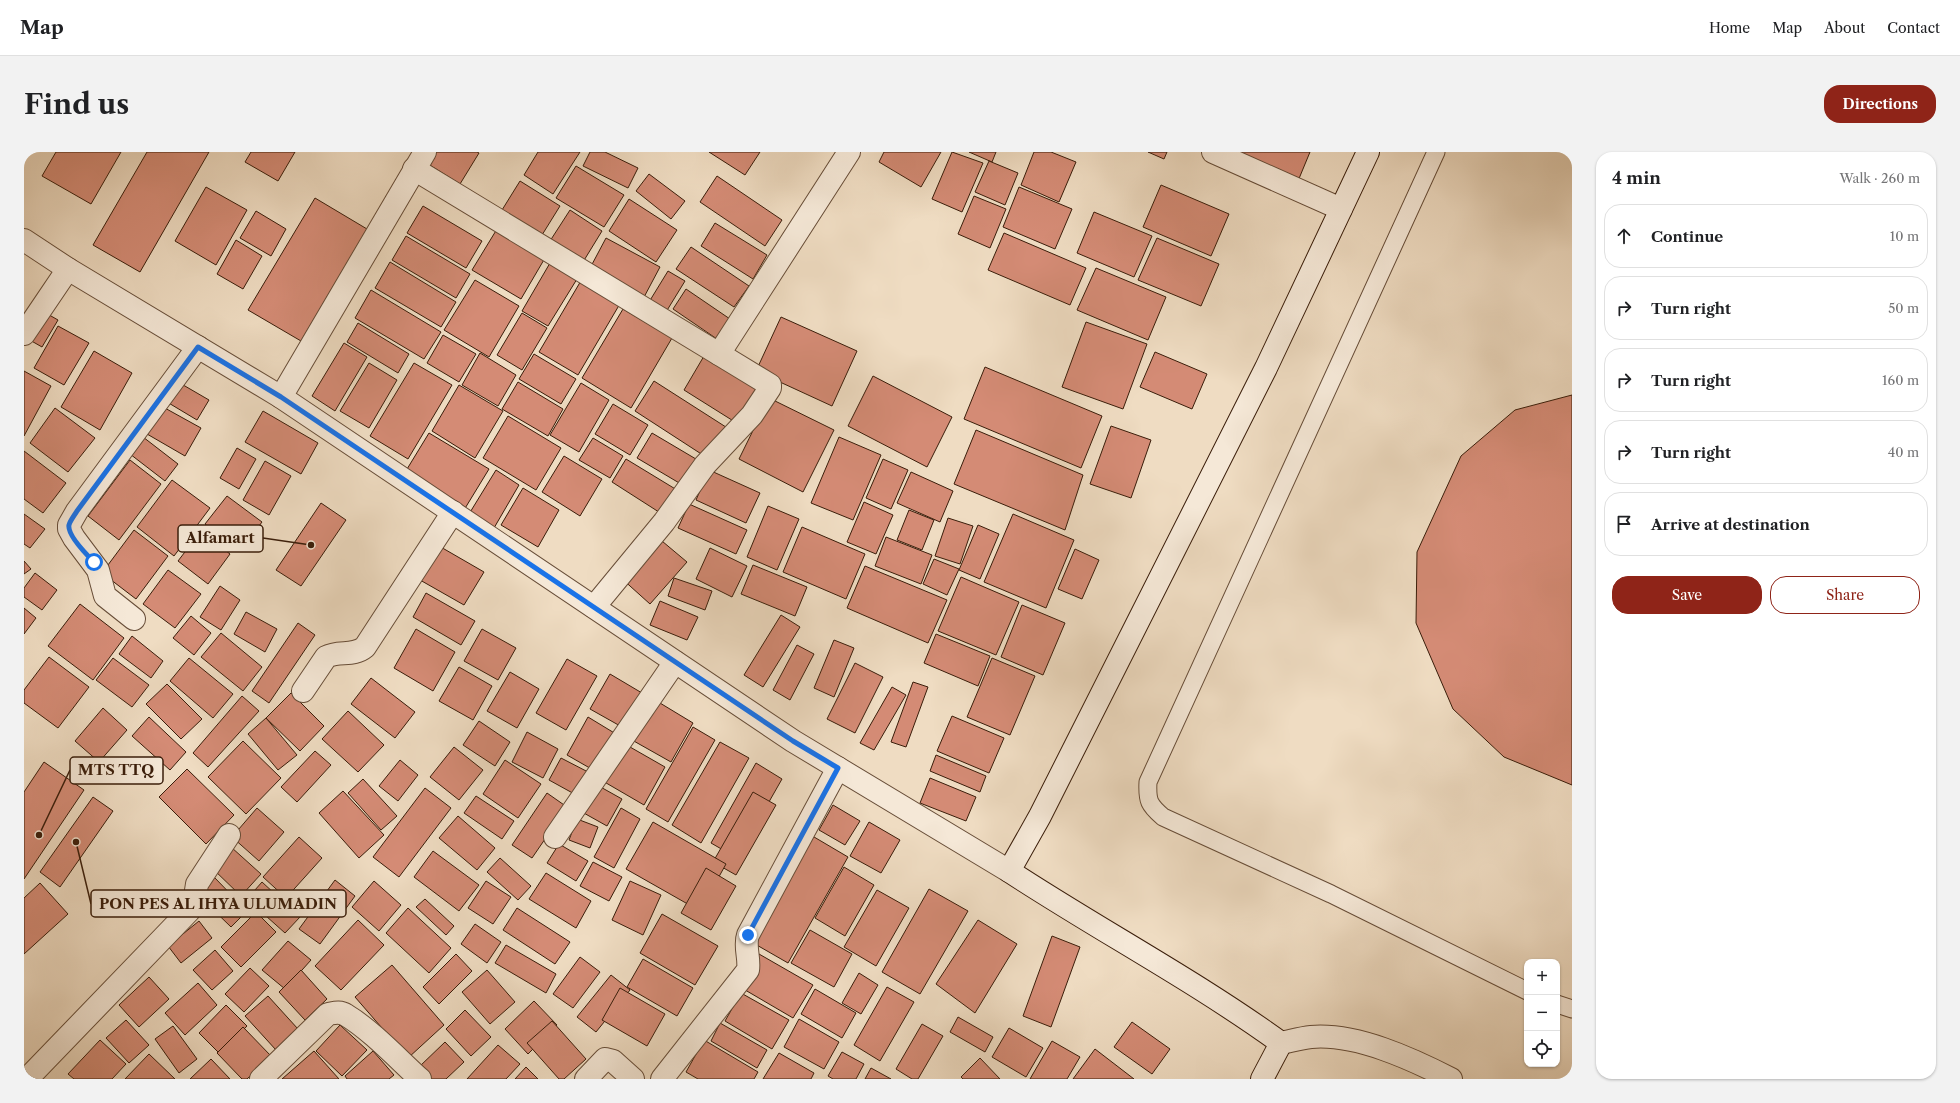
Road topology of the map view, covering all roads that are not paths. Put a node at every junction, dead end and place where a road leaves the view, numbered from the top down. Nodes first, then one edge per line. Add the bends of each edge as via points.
1 (849, 152) edge
2 (1213, 152) edge
3 (1368, 152) edge
4 (1436, 152) edge
5 (419, 160) edge
6 (1341, 209) junction
7 (24, 240) edge
8 (68, 269) junction
9 (24, 334) edge
10 (198, 347) junction
11 (719, 354) junction
12 (281, 397) junction
13 (452, 512) junction
14 (594, 608) junction
15 (134, 619) dead end
16 (675, 662) junction
17 (303, 691) dead end
18 (838, 768) junction
19 (229, 835) dead end
20 (554, 838) dead end
21 (1009, 871) junction
22 (1524, 990) edge
23 (1560, 1005) edge
24 (1572, 1009) edge
25 (1281, 1043) junction
26 (27, 1079) edge
27 (260, 1079) edge
28 (420, 1079) edge
29 (586, 1079) edge
30 (632, 1079) edge
31 (662, 1079) edge
32 (1262, 1079) edge
33 (1450, 1079) edge

1 - 11 street
2 - 6 street
3 - 6 street
4 - 22 lane via 1148,782 1148,796 1151,806 1163,817 1332,894
5 - 11 street
5 - 12 street
6 - 21 street via 1266,368 1037,822
7 - 8 street
8 - 9 street
8 - 10 street
10 - 12 street
10 - 15 street via 69,525 74,538 98,570 105,596
11 - 14 street via 770,385 770,388 752,415 704,465 664,522
12 - 13 street
13 - 14 street
13 - 17 street via 365,647 356,653 326,657
14 - 16 street
16 - 18 street
16 - 20 street
18 - 21 street
18 - 31 street via 748,935 748,970
19 - 26 street via 197,884 189,910
21 - 25 street via 1234,1010
23 - 24 lane
25 - 32 street
25 - 33 street via 1312,1037 1340,1038 1393,1052
27 - 28 street via 328,1014 337,1012 368,1032
29 - 30 street via 605,1059 613,1061

